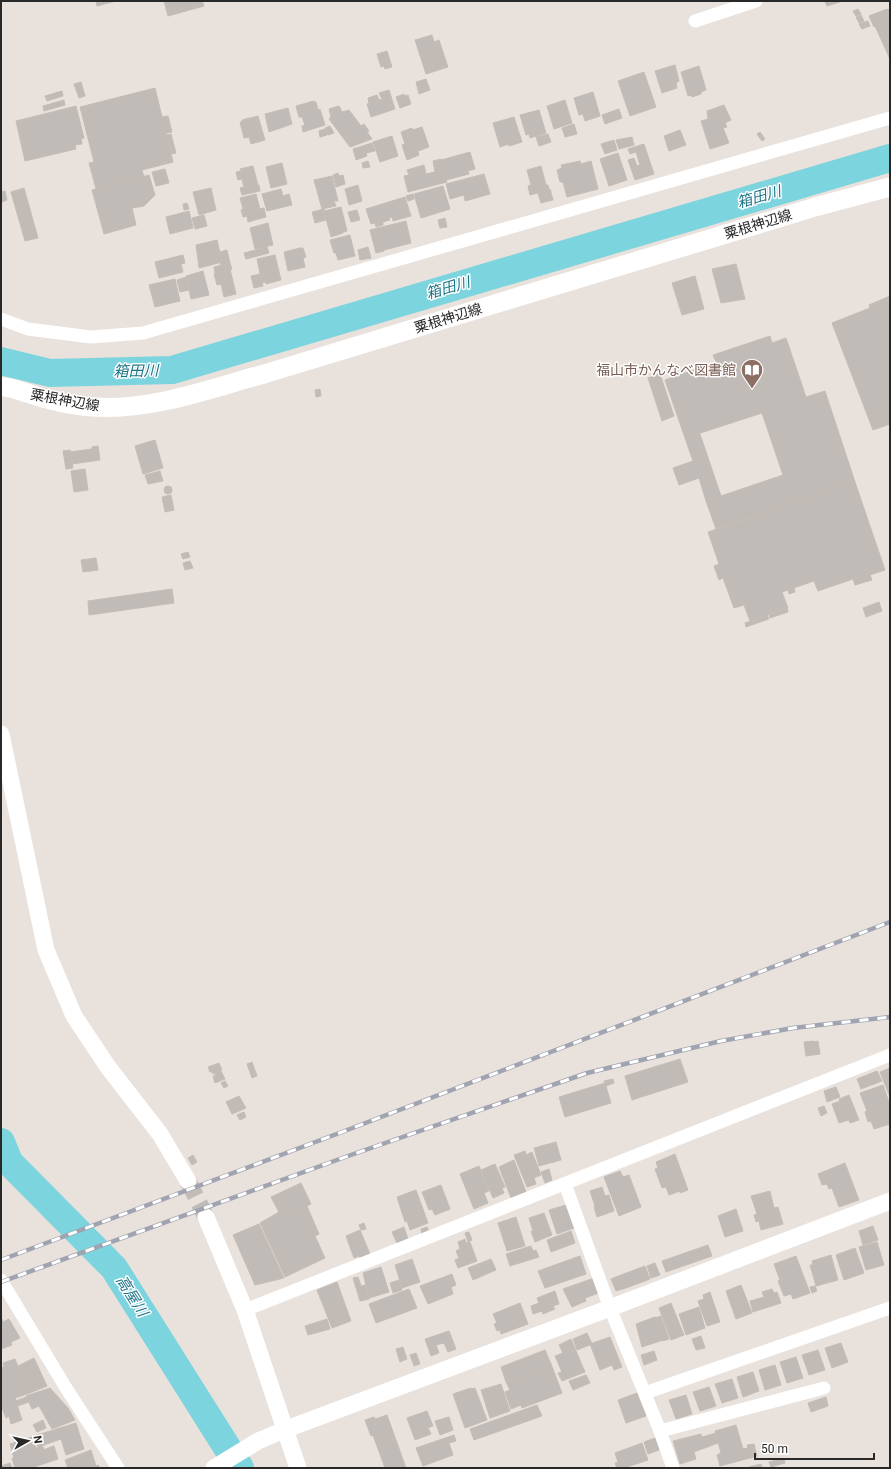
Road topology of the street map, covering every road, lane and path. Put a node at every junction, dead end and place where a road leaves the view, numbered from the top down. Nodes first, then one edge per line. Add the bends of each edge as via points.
1 (756, 1) edge
2 (695, 21) dead end
3 (890, 118) edge
4 (890, 187) edge
5 (1, 319) edge
6 (1, 387) edge
7 (1, 734) edge
8 (890, 1055) edge
9 (188, 1180) tunnel mouth
10 (565, 1184) junction
11 (890, 1201) edge
12 (206, 1217) tunnel mouth
13 (1, 1280) edge
14 (610, 1308) junction
15 (890, 1308) edge
16 (245, 1310) junction
17 (824, 1388) dead end
18 (645, 1393) junction
19 (284, 1430) junction
20 (660, 1431) junction
21 (118, 1468) edge
22 (214, 1468) edge
23 (298, 1468) edge
24 (673, 1468) edge

1 - 2 street
3 - 5 street via 143,333 91,336 28,329
4 - 6 main road, 粟根神辺線 via 808,209 188,395 147,404 92,407
7 - 9 street via 46,950 74,1016 108,1067 160,1134
8 - 10 street
10 - 14 street
10 - 16 street
11 - 14 street
12 - 16 street
13 - 21 street via 62,1382
14 - 18 street
14 - 19 street
15 - 18 street
16 - 19 street
17 - 20 street
18 - 20 street
19 - 22 street via 258,1441
19 - 23 street
20 - 24 street

